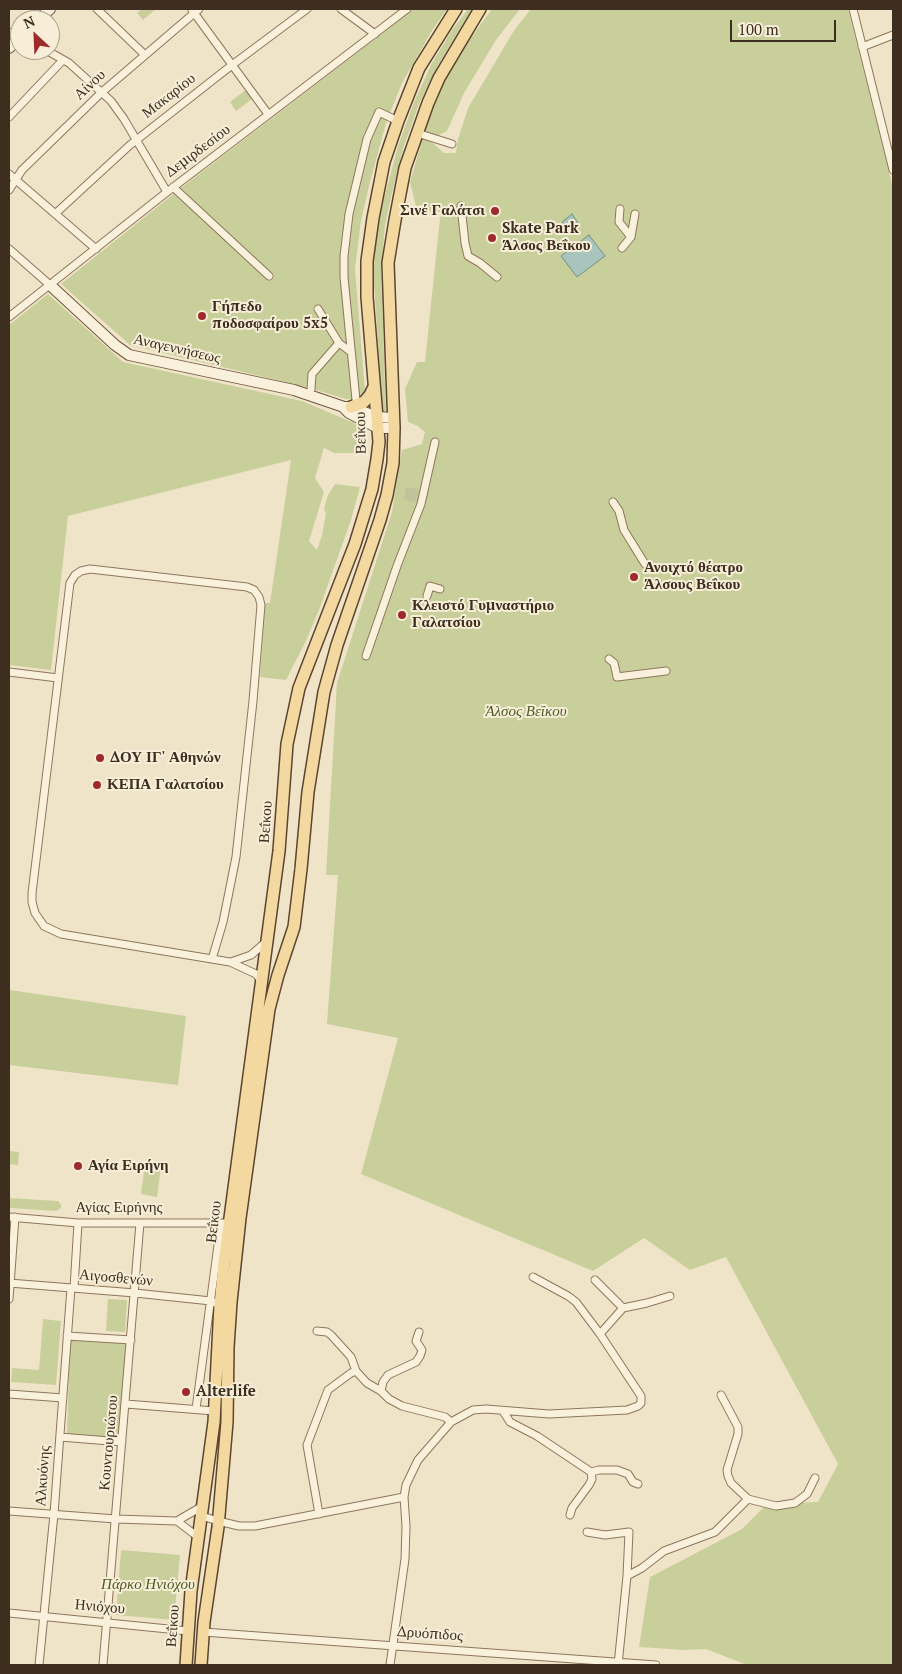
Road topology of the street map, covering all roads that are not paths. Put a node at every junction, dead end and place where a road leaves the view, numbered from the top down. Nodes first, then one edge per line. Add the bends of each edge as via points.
1 (97, 9) edge
2 (307, 9) edge
3 (341, 9) edge
4 (407, 9) edge
5 (456, 9) edge
6 (480, 9) edge
7 (853, 9) edge
8 (194, 10) edge
9 (375, 34) junction
10 (893, 35) edge
11 (862, 47) junction
12 (145, 55) junction
13 (60, 58) edge
14 (63, 60) junction
15 (232, 65) junction
16 (102, 92) junction
17 (268, 114) junction
18 (9, 116) edge
19 (398, 121) junction
20 (417, 133) junction
21 (136, 140) junction
22 (452, 144) dead end
23 (893, 170) edge
24 (9, 174) edge
25 (15, 180) junction
26 (9, 190) edge
27 (170, 190) junction
28 (460, 206) dead end
29 (620, 209) dead end
30 (55, 214) junction
31 (635, 214) dead end
32 (631, 238) junction
33 (622, 248) dead end
34 (9, 249) edge
35 (96, 249) junction
36 (269, 276) dead end
37 (497, 277) dead end
38 (50, 285) junction
39 (318, 309) dead end
40 (9, 317) edge
41 (339, 344) junction
42 (351, 352) junction
43 (374, 386) junction
44 (311, 389) dead end
45 (350, 404) junction
46 (377, 422) junction
47 (394, 423) junction
48 (435, 442) dead end
49 (613, 502) dead end
50 (645, 564) dead end
51 (440, 589) dead end
52 (427, 596) dead end
53 (366, 656) dead end
54 (609, 659) dead end
55 (666, 671) dead end
56 (9, 672) edge
57 (58, 678) junction
58 (267, 941) junction
59 (212, 959) junction
60 (230, 962) junction
61 (261, 981) junction
62 (12, 1217) edge
63 (78, 1223) junction
64 (140, 1223) junction
65 (225, 1223) junction
66 (533, 1277) dead end
67 (595, 1280) dead end
68 (9, 1283) edge
69 (72, 1288) junction
70 (135, 1293) junction
71 (670, 1296) dead end
72 (9, 1299) edge
73 (215, 1303) junction
74 (623, 1308) junction
75 (317, 1331) dead end
76 (419, 1332) dead end
77 (600, 1334) junction
78 (67, 1336) junction
79 (131, 1340) junction
80 (356, 1371) junction
81 (381, 1391) junction
82 (9, 1394) edge
83 (721, 1395) dead end
84 (62, 1398) junction
85 (126, 1404) junction
86 (196, 1409) junction
87 (214, 1411) junction
88 (503, 1411) junction
89 (451, 1422) junction
90 (60, 1437) junction
91 (122, 1442) junction
92 (591, 1472) junction
93 (815, 1478) dead end
94 (638, 1484) dead end
95 (404, 1497) junction
96 (748, 1500) junction
97 (201, 1510) junction
98 (9, 1511) edge
99 (54, 1514) junction
100 (319, 1514) junction
101 (570, 1515) dead end
102 (116, 1520) junction
103 (178, 1521) junction
104 (218, 1521) junction
105 (587, 1532) dead end
106 (198, 1537) junction
107 (627, 1576) junction
108 (9, 1613) edge
109 (44, 1616) junction
110 (107, 1622) junction
111 (188, 1631) junction
112 (203, 1632) junction
113 (392, 1645) junction
114 (619, 1663) edge
115 (39, 1665) edge
116 (103, 1665) edge
117 (186, 1665) edge
118 (201, 1665) edge
119 (390, 1665) edge
120 (656, 1665) edge

1 - 12 street
2 - 15 street, Μακαρίου
3 - 9 street
4 - 9 street, Δεμιρδεσίου
5 - 19 main road, Βεΐκου via 419,68
6 - 20 main road, Βεΐκου via 439,78
7 - 11 street
8 - 12 street, Αίνου
8 - 15 street
9 - 17 street, Δεμιρδεσίου
10 - 11 street
11 - 23 street
12 - 16 street, Αίνου
13 - 14 street
14 - 16 street
14 - 18 street
15 - 17 street
15 - 21 street, Μακαρίου
16 - 21 street via 118,110
16 - 25 street, Αίνου
17 - 27 street, Δεμιρδεσίου
19 - 42 street via 378,112 367,139 349,214 344,277
19 - 43 main road, Βεΐκου via 384,162 367,261
20 - 22 street
20 - 47 main road, Βεΐκου via 405,168 388,263
21 - 27 street
21 - 30 street, Μακαρίου
24 - 25 street
25 - 26 street, Αίνου
25 - 30 street
27 - 35 street, Δεμιρδεσίου
27 - 36 street
28 - 37 street via 468,256
29 - 32 street via 619,222
30 - 35 street
31 - 32 street
32 - 33 street
34 - 38 street, Αναγεννήσεως
35 - 38 street, Δεμιρδεσίου
38 - 40 street, Δεμιρδεσίου
38 - 45 street, Αναγεννήσεως via 129,355
39 - 41 street
41 - 42 street
41 - 44 street via 312,374
42 - 45 street
43 - 45 main road via 364,402
43 - 46 main road, Βεΐκου
45 - 46 street, Αναγεννήσεως
46 - 47 street, Αναγεννήσεως
46 - 58 main road, Βεΐκου via 379,442 372,490 355,544 299,688 290,726
47 - 104 main road, Βεΐκου via 393,463 387,495 324,692 308,792 294,927 269,1008 231,1302 227,1422
48 - 53 street via 421,504
49 - 50 street via 624,530
51 - 52 street via 430,586
54 - 55 street via 614,664 617,677
56 - 57 street
57 - 59 street via 32,893 38,918 49,930 61,934
57 - 59 street via 70,583 81,571 90,569 247,587 259,597 254,701 236,858
58 - 60 street via 251,955
58 - 61 main road, Βεΐκου
59 - 60 street
60 - 61 street via 256,974
61 - 65 main road, Βεΐκου via 258,1020
62 - 63 street, Αγίας Ειρήνης
62 - 68 street
63 - 64 street, Αγίας Ειρήνης
63 - 69 street, Αλκυόνης
64 - 65 street, Αγίας Ειρήνης
64 - 70 street, Κουντουριώτου
65 - 73 main road, Βεΐκου
66 - 77 street via 576,1302
67 - 74 street
68 - 69 street, Αιγοσθενών
68 - 72 street
69 - 70 street, Αιγοσθενών
69 - 78 street, Αλκυόνης
70 - 73 street, Αιγοσθενών
70 - 79 street, Κουντουριώτου
71 - 74 street
73 - 86 street
73 - 87 main road, Βεΐκου
74 - 77 street
75 - 80 street via 332,1335 351,1357
76 - 81 street via 416,1341 422,1350 420,1356 416,1362 388,1375
77 - 88 street via 641,1396 638,1406 627,1410 549,1414
78 - 79 street
78 - 84 street, Αλκυόνης
79 - 85 street, Κουντουριώτου
80 - 81 street
80 - 100 street via 328,1390 307,1445
81 - 89 street via 402,1406 446,1417
82 - 84 street
83 - 96 street via 738,1426 728,1476
84 - 90 street, Αλκυόνης
85 - 86 street
85 - 91 street, Κουντουριώτου
86 - 87 street
87 - 97 main road, Βεΐκου
88 - 89 street via 472,1410
88 - 92 street via 510,1422
89 - 95 street via 418,1460
90 - 91 street
90 - 99 street, Αλκυόνης
91 - 102 street, Κουντουριώτου
92 - 94 street via 617,1470 628,1474
92 - 101 street via 590,1485
93 - 96 street via 807,1494 794,1503 776,1506
95 - 100 street
95 - 113 street via 405,1560
96 - 107 street via 715,1532 664,1551
97 - 103 street
97 - 104 street via 205,1517
97 - 106 main road, Βεΐκου
98 - 99 street
99 - 102 street
99 - 109 street, Αλκυόνης
100 - 104 street via 255,1526
102 - 103 street
102 - 110 street, Κουντουριώτου
103 - 106 street
104 - 112 main road, Βεΐκου
105 - 107 street via 605,1535 629,1532
106 - 111 main road, Βεΐκου
107 - 114 street
108 - 109 street, Ηνιόχου
109 - 110 street, Ηνιόχου
109 - 115 street, Αλκυόνης
110 - 111 street, Ηνιόχου
110 - 116 street, Κουντουριώτου
111 - 117 main road, Βεΐκου
112 - 113 street, Δρυόπιδος
112 - 118 main road, Βεΐκου
113 - 114 street, Δρυόπιδος
113 - 119 street
114 - 120 street, Δρυόπιδος

